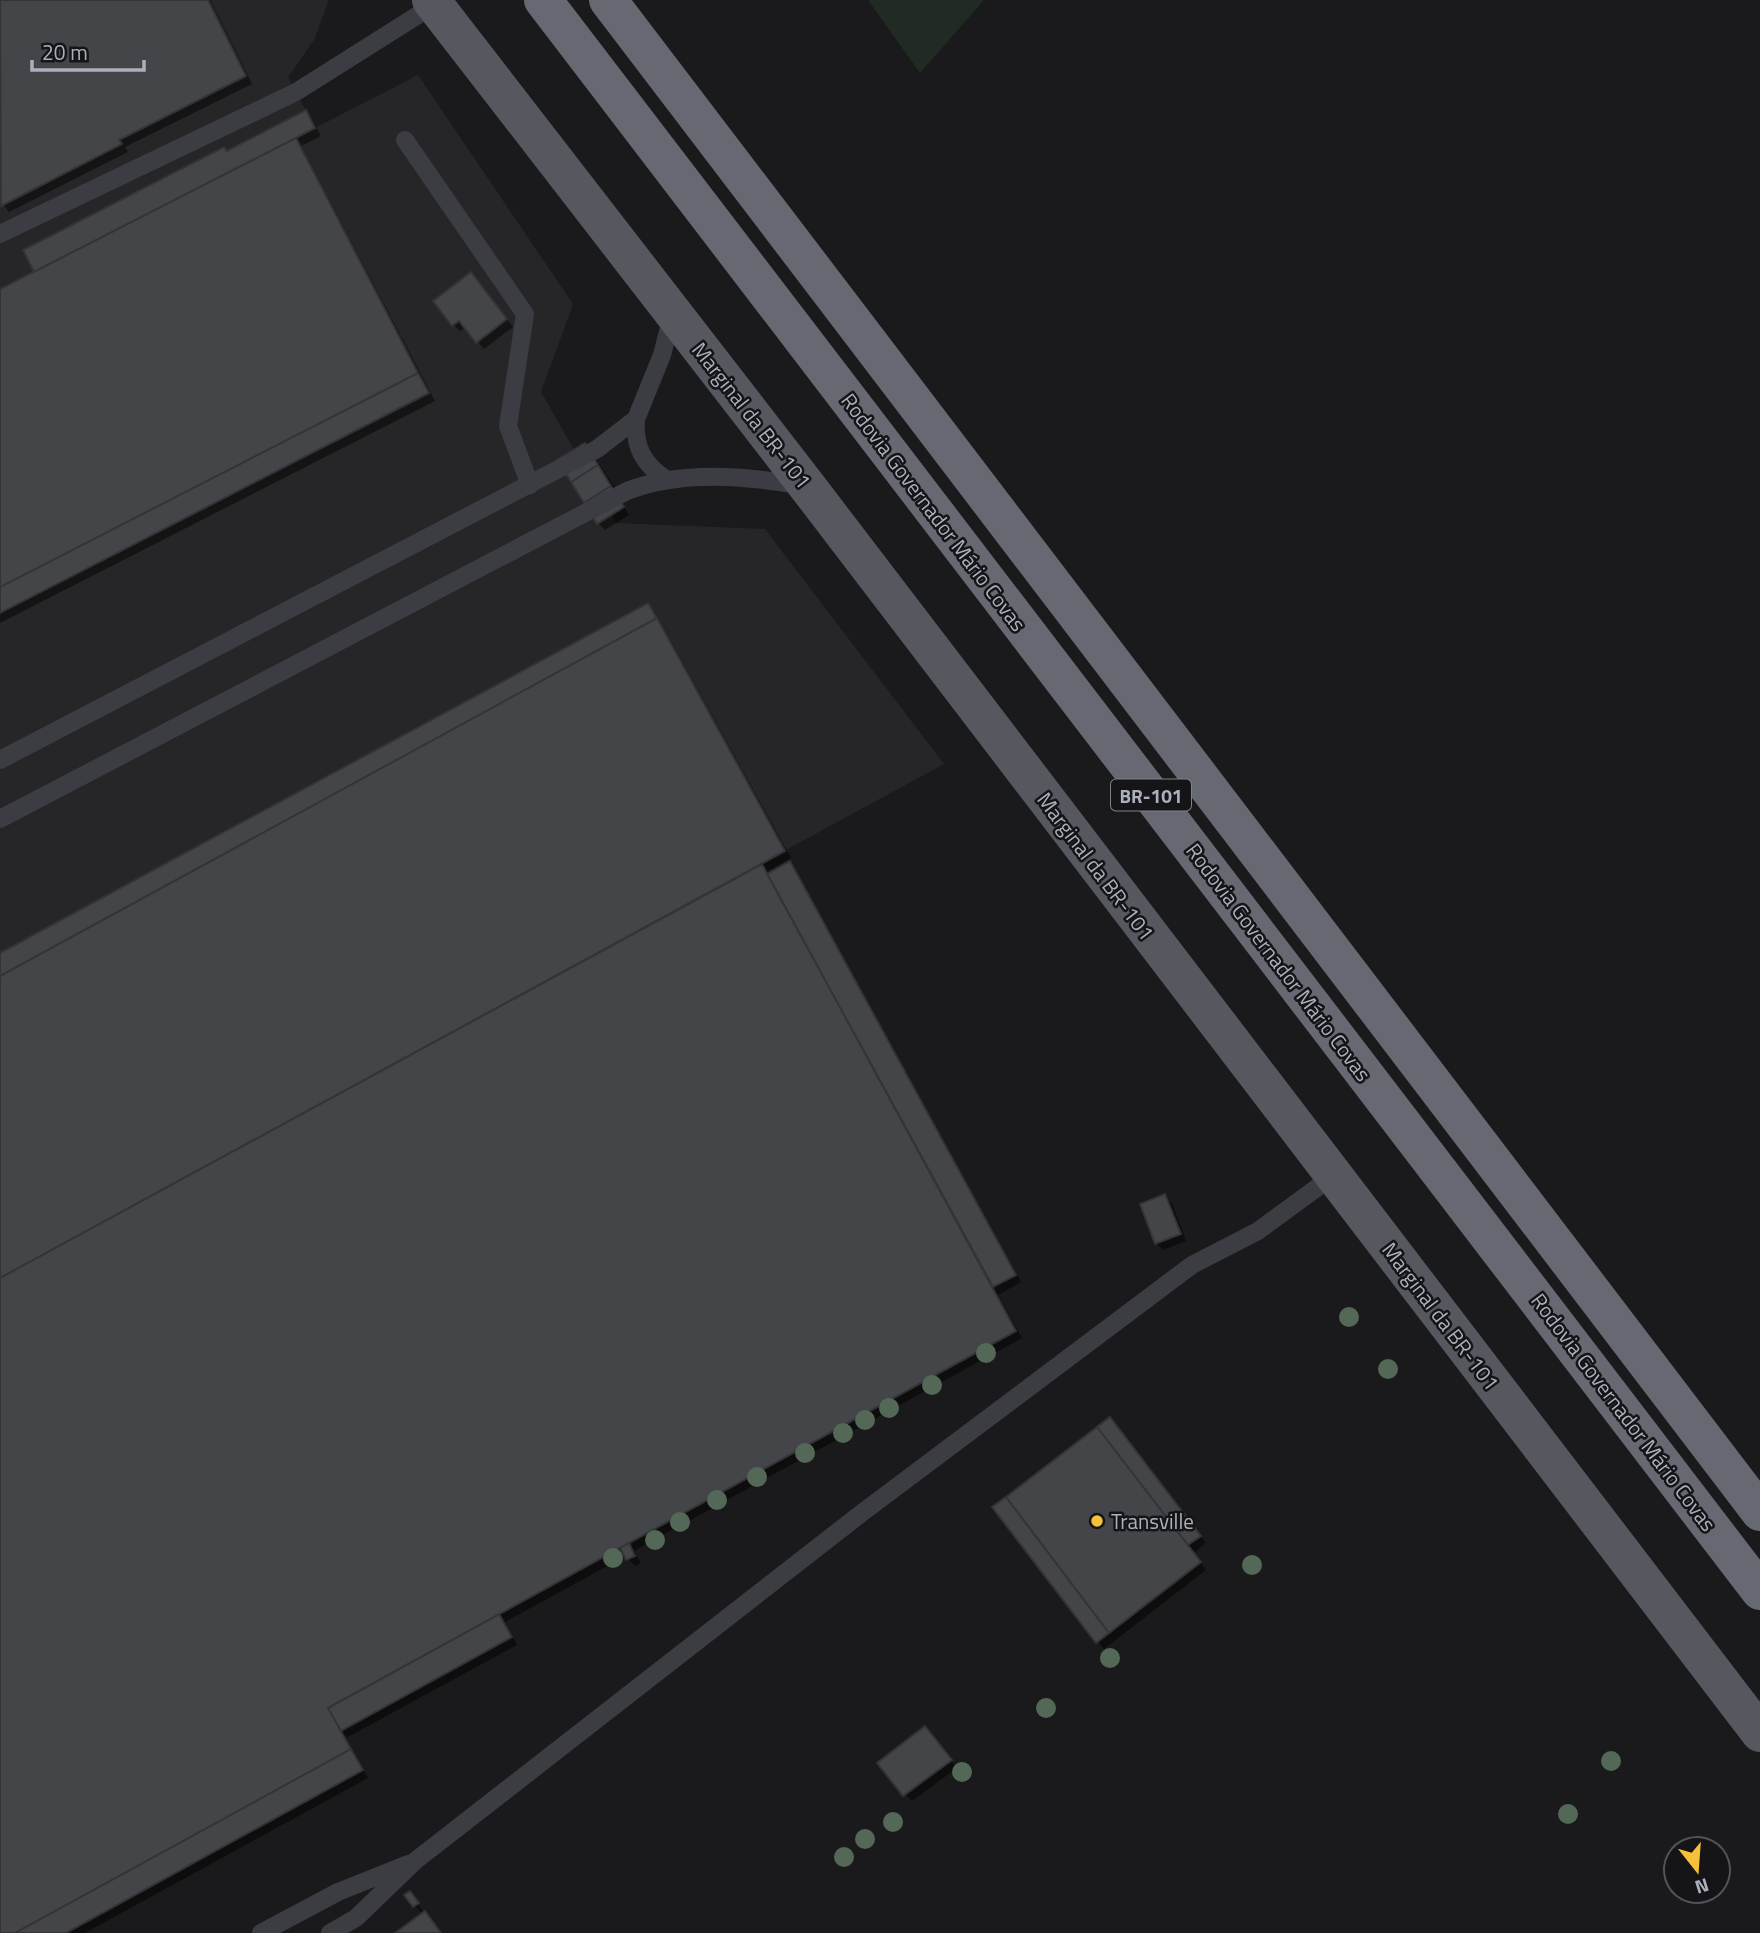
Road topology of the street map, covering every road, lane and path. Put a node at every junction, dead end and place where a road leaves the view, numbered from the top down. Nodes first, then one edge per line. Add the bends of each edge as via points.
1 (543, 0) edge
2 (608, 0) edge
3 (432, 2) edge
4 (405, 140) dead end
5 (0, 234) edge
6 (673, 313) junction
7 (636, 419) junction
8 (667, 480) junction
9 (530, 485) junction
10 (807, 486) junction
11 (0, 760) edge
12 (0, 819) edge
13 (1333, 1176) junction
14 (1760, 1512) edge
15 (1760, 1591) edge
16 (1760, 1733) edge
17 (415, 1861) junction
18 (261, 1933) edge
19 (330, 1933) edge

1 - 15 highway, Rodovia Governador Mário Covas / BR-101
2 - 14 highway, BR-101
3 - 5 lane via 296,92
3 - 6 main road, Marginal da BR-101
4 - 9 lane via 525,314 508,426
6 - 7 lane via 663,355
6 - 10 main road, Marginal da BR-101
7 - 8 lane via 637,447 644,460
7 - 9 lane via 597,449
8 - 10 lane via 763,479
8 - 12 lane via 627,491
9 - 11 lane
10 - 13 main road, Marginal da BR-101
13 - 16 main road, Marginal da BR-101
13 - 17 lane via 1258,1231 1192,1265 863,1512
17 - 18 lane via 338,1892
17 - 19 lane via 356,1918

